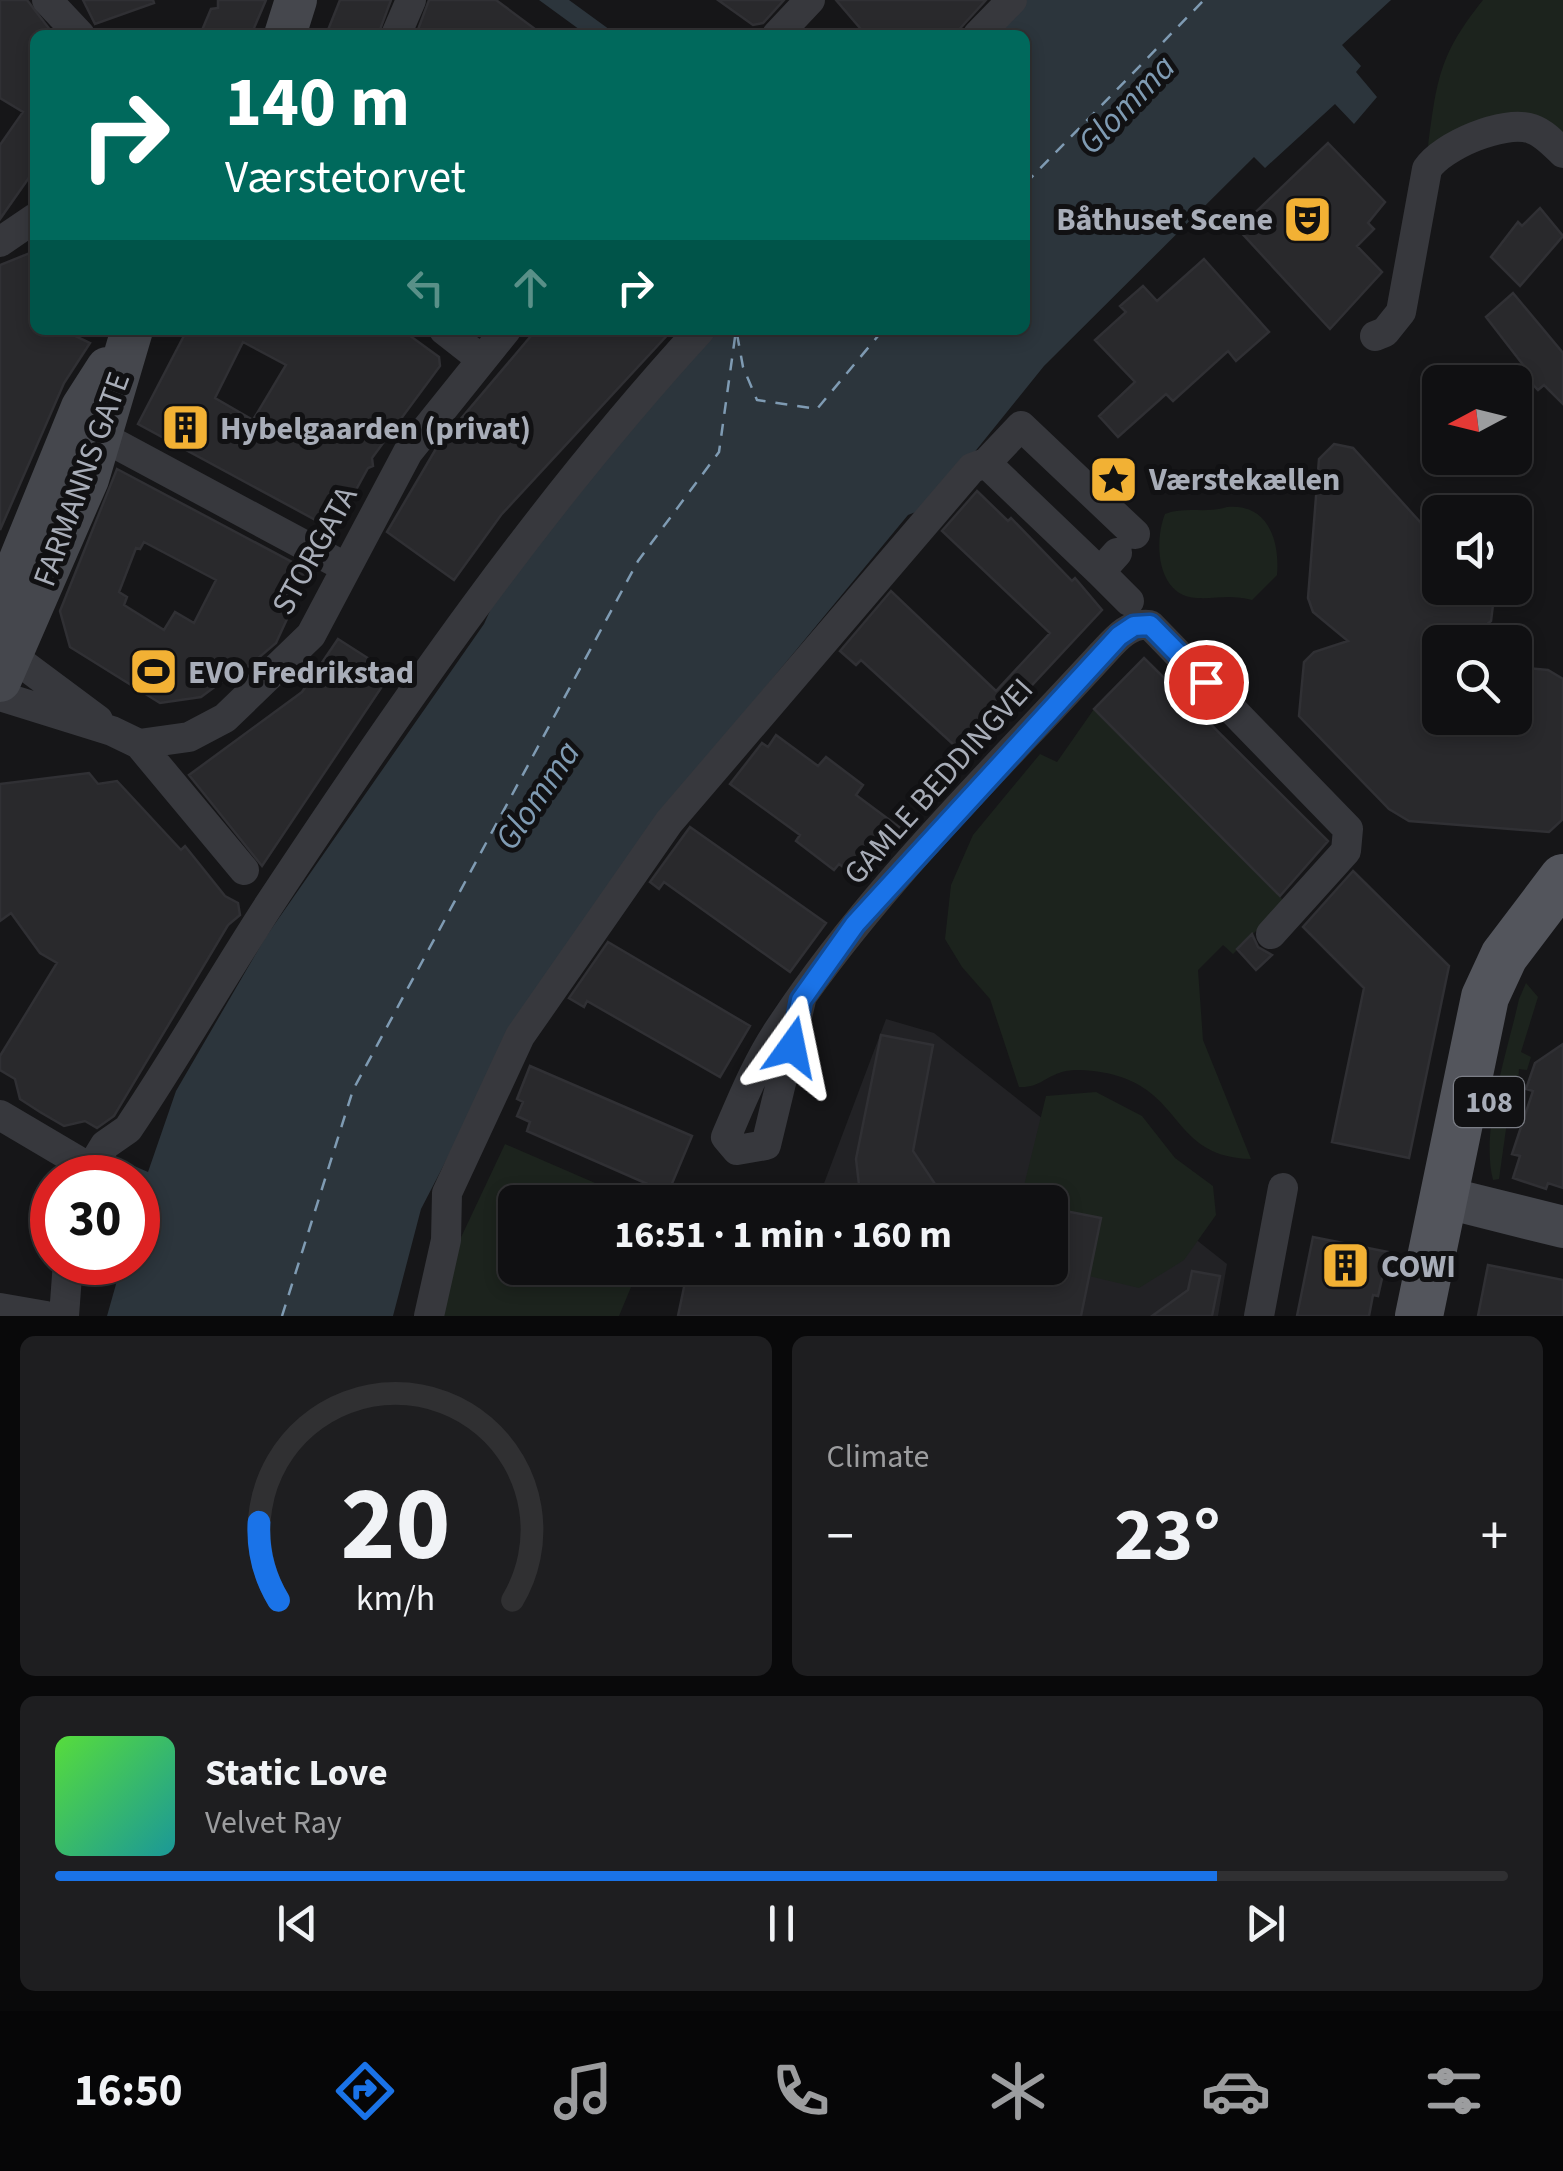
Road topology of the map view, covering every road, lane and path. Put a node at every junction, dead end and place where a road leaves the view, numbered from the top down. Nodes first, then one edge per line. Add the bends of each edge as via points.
1 (296, 0) edge
2 (412, 0) edge
3 (810, 0) edge
4 (1012, 0) edge
5 (48, 1) edge
6 (75, 30) edge
7 (287, 30) edge
8 (398, 30) edge
9 (782, 30) edge
10 (983, 30) edge
11 (1563, 154) edge
12 (30, 221) edge
13 (0, 242) edge
14 (129, 335) edge
15 (131, 335) edge
16 (450, 335) edge
17 (502, 335) edge
18 (695, 335) edge
19 (1375, 336) dead end
20 (481, 359) junction
21 (103, 437) junction
22 (986, 463) junction
23 (1117, 553) junction
24 (345, 567) junction
25 (0, 608) edge
26 (1135, 613) junction
27 (3, 670) edge
28 (125, 738) junction
29 (244, 870) dead end
30 (1563, 878) edge
31 (1563, 920) edge
32 (1271, 934) dead end
33 (801, 1000) dead end
34 (0, 1115) edge
35 (61, 1155) edge
36 (98, 1155) edge
37 (1283, 1188) dead end
38 (1456, 1201) junction
39 (1563, 1227) edge
40 (66, 1285) edge
41 (0, 1308) edge
42 (46, 1316) edge
43 (64, 1316) edge
44 (429, 1316) edge
45 (1260, 1316) edge
46 (1419, 1316) edge
47 (1446, 1316) edge

1 - 7 street
2 - 8 street
3 - 9 street
4 - 10 street
5 - 6 street
11 - 19 street via 1532,128 1478,137 1436,154 1426,169 1401,312
12 - 13 street
14 - 25 street, FARMANNS GATE via 82,406
15 - 21 street, FARMANNS GATE
16 - 20 street
17 - 20 street, STORGATA
18 - 36 street via 466,616 271,902 128,1129
20 - 24 street, STORGATA via 408,452
21 - 24 street
21 - 27 street, FARMANNS GATE
22 - 23 street
22 - 23 street via 1020,426
22 - 44 street via 972,468 669,822 520,1036 447,1193 446,1240
23 - 26 street
24 - 28 street, STORGATA via 311,635 226,718 189,737
26 - 32 street via 1348,828 1346,851
26 - 33 street, GAMLE BEDDINGVEI via 858,920
27 - 28 street
27 - 28 street via 62,717
28 - 29 street
30 - 38 main road, 108 via 1504,956 1485,997
31 - 38 main road, 108 via 1511,996
34 - 35 street
37 - 45 street
38 - 39 street
38 - 46 main road, 108
38 - 47 main road, 108
40 - 43 street
41 - 42 street

